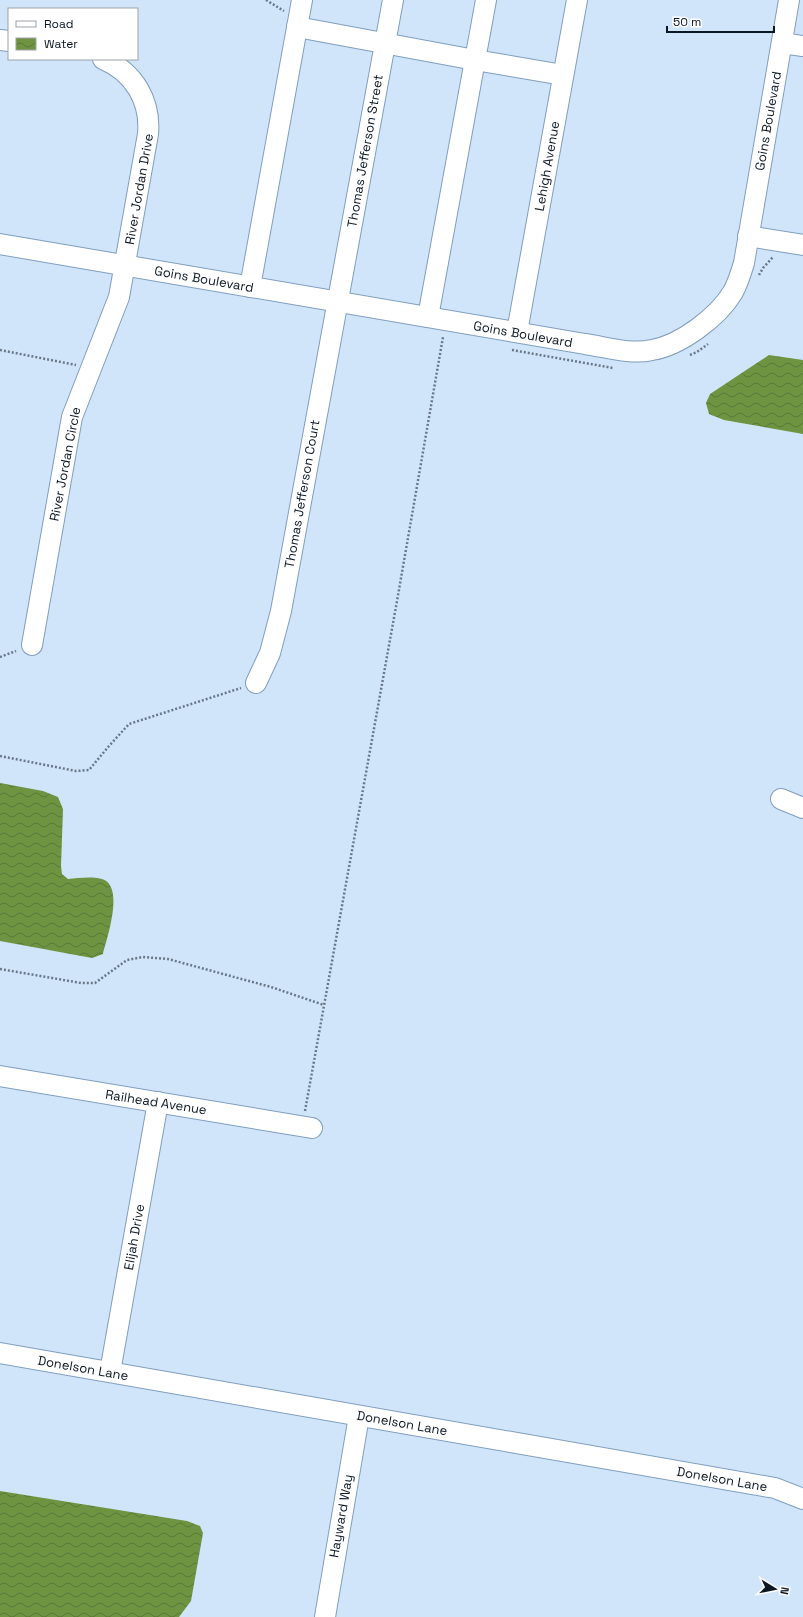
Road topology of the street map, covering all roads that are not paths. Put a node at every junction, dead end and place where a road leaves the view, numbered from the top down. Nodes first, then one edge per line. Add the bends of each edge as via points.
1 (302, 0) edge
2 (392, 0) edge
3 (486, 0) edge
4 (577, 0) edge
5 (789, 0) edge
6 (297, 27) junction
7 (782, 42) junction
8 (385, 44) junction
9 (803, 46) edge
10 (105, 60) edge
11 (475, 60) junction
12 (563, 75) junction
13 (748, 236) junction
14 (0, 244) edge
15 (803, 245) edge
16 (126, 266) junction
17 (250, 287) junction
18 (338, 302) junction
19 (437, 319) junction
20 (517, 332) junction
21 (32, 645) dead end
22 (256, 683) road end
23 (781, 798) dead end
24 (803, 808) edge
25 (0, 1076) edge
26 (158, 1102) junction
27 (307, 1127) road end
28 (0, 1353) edge
29 (110, 1372) junction
30 (359, 1416) junction
31 (803, 1499) edge
32 (325, 1617) edge

1 - 6 street
2 - 8 street, Thomas Jefferson Street
3 - 11 street
4 - 12 street, Lehigh Avenue
5 - 7 street, Goins Boulevard
6 - 8 street
6 - 17 street
7 - 9 street
7 - 13 street, Goins Boulevard
8 - 11 street
8 - 18 street, Thomas Jefferson Street
10 - 16 street, River Jordan Drive via 126,72 134,82 145,102 149,124
11 - 12 street
11 - 19 street
12 - 20 street, Lehigh Avenue
13 - 15 street
13 - 20 street, Goins Boulevard via 744,263 737,284 728,299 715,314 690,333 663,347 652,350 625,350
14 - 16 street, Goins Boulevard
16 - 17 street, Goins Boulevard
16 - 21 street, River Jordan Circle via 115,311 72,417
17 - 18 street, Goins Boulevard
18 - 19 street, Goins Boulevard
18 - 22 street, Thomas Jefferson Court via 281,611 270,653
19 - 20 street, Goins Boulevard
23 - 24 street
25 - 26 street, Railhead Avenue
26 - 27 street, Railhead Avenue
26 - 29 street, Elijah Drive
28 - 29 street, Donelson Lane
29 - 30 street, Donelson Lane
30 - 31 street, Donelson Lane via 775,1488
30 - 32 street, Hayward Way

